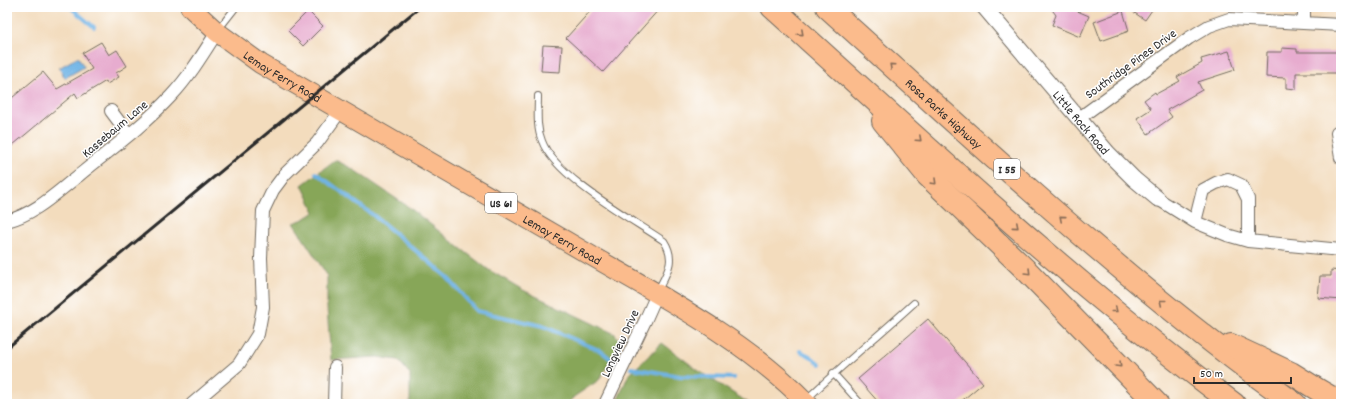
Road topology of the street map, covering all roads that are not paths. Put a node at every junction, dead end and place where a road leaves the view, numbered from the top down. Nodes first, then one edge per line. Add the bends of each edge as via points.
1 (190, 7) edge
2 (236, 7) edge
3 (772, 7) edge
4 (827, 7) edge
5 (984, 7) edge
6 (1304, 7) edge
7 (1304, 23) junction
8 (1341, 25) edge
9 (217, 32) junction
10 (838, 66) junction
11 (538, 96) dead end
12 (341, 110) junction
13 (111, 112) dead end
14 (1078, 119) junction
15 (1337, 133) dead end
16 (129, 135) junction
17 (1341, 158) edge
18 (1158, 199) joint
19 (7, 221) edge
20 (1195, 222) junction
21 (1248, 241) junction
22 (1341, 250) edge
23 (657, 294) junction
24 (914, 303) dead end
25 (1192, 326) junction
26 (335, 367) dead end
27 (833, 373) junction
28 (806, 402) edge
29 (1341, 403) edge
30 (192, 404) edge
31 (334, 404) edge
32 (605, 404) edge
33 (861, 404) edge
34 (1157, 404) edge
35 (1234, 404) edge
36 (1295, 404) edge

1 - 9 main road, Lemay Ferry Road / US 61
2 - 9 lane
3 -> 10 highway
25 -> 4 highway, Rosa Parks Highway / I 55 via 1065,221
5 - 14 street, Little Rock Road
6 - 7 street
7 - 8 street, Southridge Pines Drive
7 - 14 street, Southridge Pines Drive via 1229,19 1209,26
9 - 12 main road, Lemay Ferry Road / US 61 via 261,64
9 - 16 street, Kassebaum Lane via 172,96
10 -> 34 highway via 927,175 1028,272
10 -> 35 highway via 1052,257
11 - 23 lane via 538,123 542,142 555,160 582,186 664,242 668,248 669,266
12 - 23 main road, Lemay Ferry Road / US 61
12 - 30 street via 317,143 285,174 273,190 263,211 263,307 258,334 239,364
13 - 16 street
14 - 18 street, Little Rock Road via 1108,153
15 - 17 street
16 - 19 street, Kassebaum Lane via 43,204 21,217
18 - 20 street, Little Rock Road
20 - 21 street, Little Rock Road
20 - 21 street via 1203,190 1228,179 1241,185 1248,199
21 - 22 street, Little Rock Road
23 - 28 main road, Lemay Ferry Road / US 61 via 736,343 787,383
23 - 32 street, Longview Drive
24 - 27 lane
25 - 29 highway via 1291,373
25 - 36 highway, I 55
26 - 31 street
27 - 28 lane
27 - 33 lane

